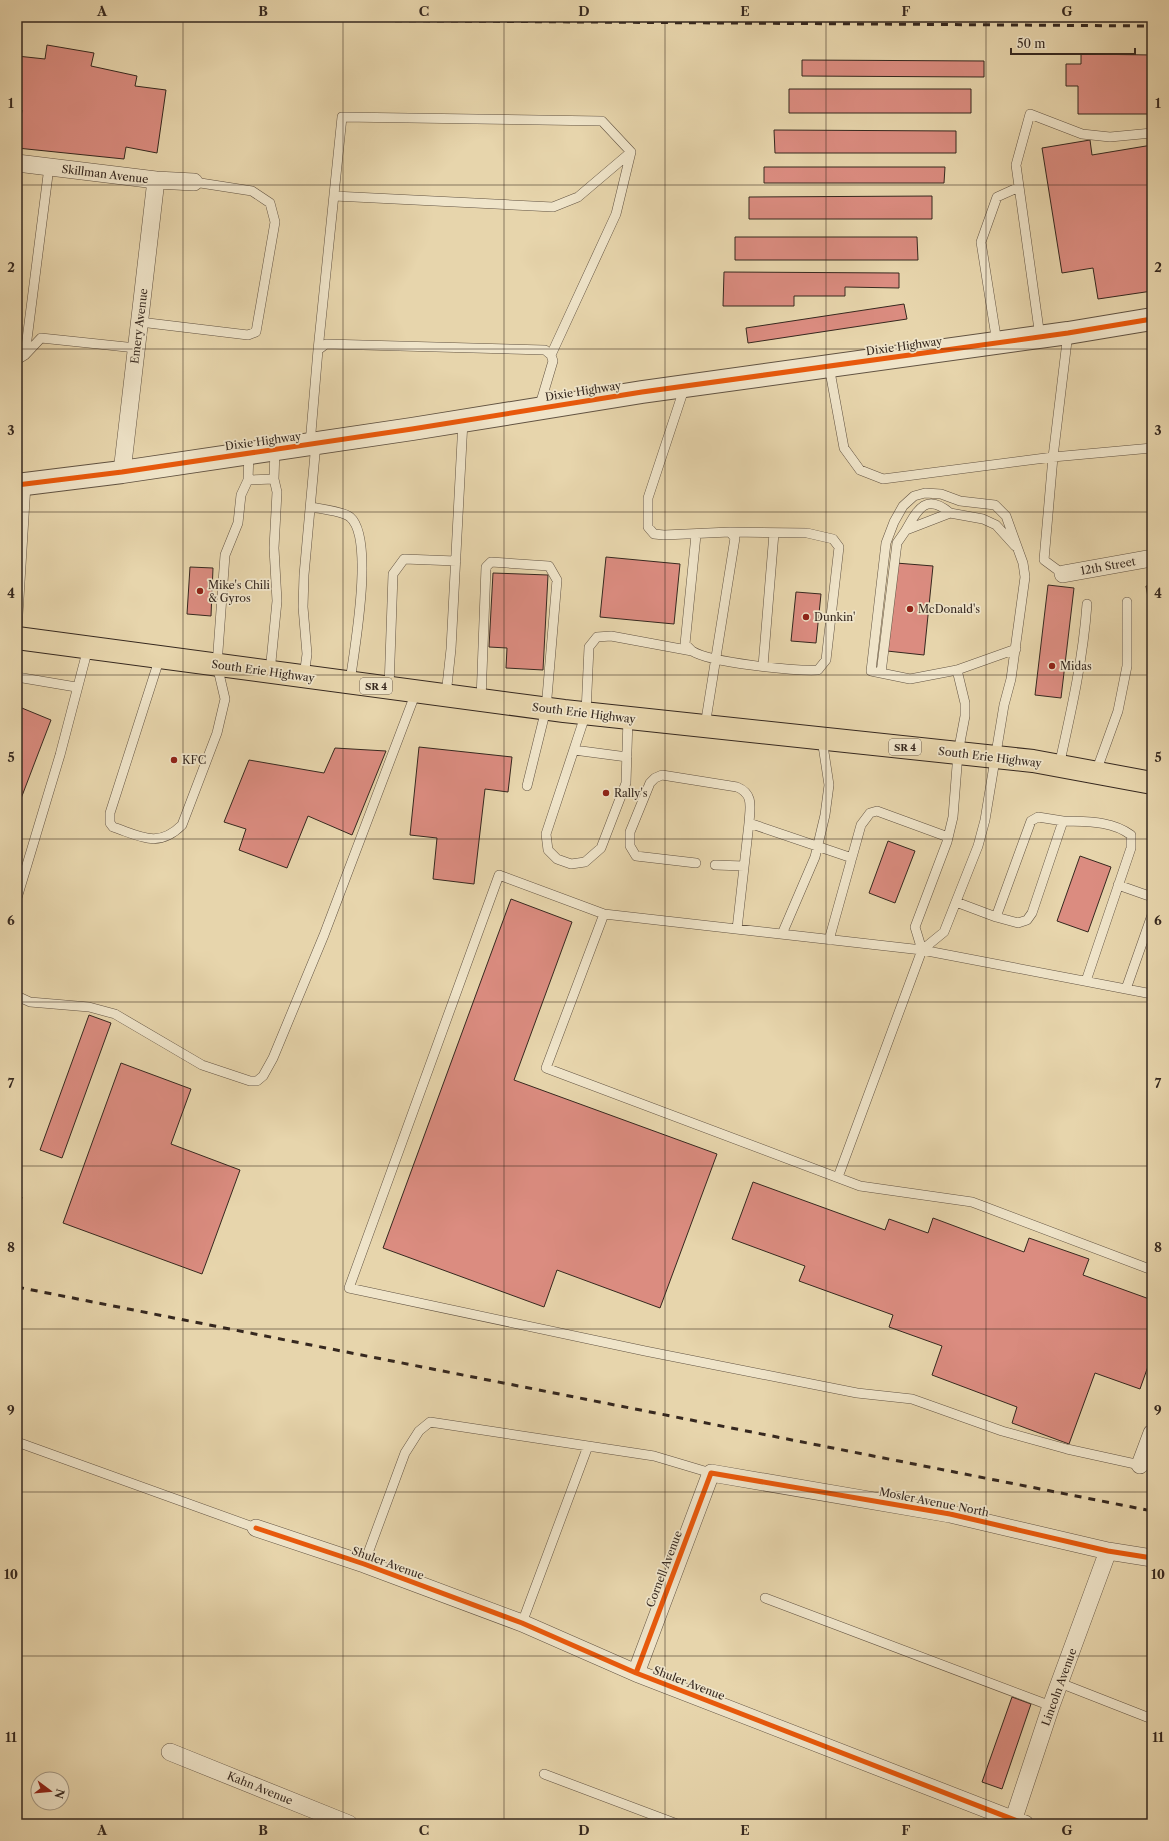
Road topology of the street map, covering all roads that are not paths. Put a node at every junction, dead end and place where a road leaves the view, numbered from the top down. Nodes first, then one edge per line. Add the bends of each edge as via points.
1 (1152, 133) edge
2 (631, 152) junction
3 (17, 163) edge
4 (49, 167) junction
5 (156, 180) junction
6 (194, 182) joint
7 (1019, 186) junction
8 (334, 196) junction
9 (1152, 319) edge
10 (140, 322) junction
11 (1068, 333) junction
12 (1040, 337) junction
13 (997, 343) junction
14 (136, 348) junction
15 (318, 350) junction
16 (551, 354) junction
17 (25, 355) junction
18 (17, 360) edge
19 (829, 366) junction
20 (685, 386) junction
21 (539, 408) junction
22 (463, 420) junction
23 (313, 444) junction
24 (1152, 448) edge
25 (275, 449) junction
26 (249, 453) junction
27 (1053, 457) junction
28 (122, 472) junction
29 (274, 479) junction
30 (248, 480) junction
31 (21, 485) edge
32 (311, 507) junction
33 (950, 513) junction
34 (906, 530) junction
35 (730, 532) junction
36 (774, 533) junction
37 (696, 535) junction
38 (1017, 548) junction
39 (1152, 558) edge
40 (456, 561) junction
41 (1063, 574) joint
42 (1127, 602) dead end
43 (1088, 604) dead end
44 (17, 631) edge
45 (17, 638) edge
46 (88, 648) junction
47 (1016, 649) junction
48 (692, 651) junction
49 (160, 657) junction
50 (716, 659) junction
51 (217, 665) junction
52 (763, 666) junction
53 (957, 670) junction
54 (270, 672) junction
55 (881, 673) junction
56 (304, 676) junction
57 (17, 677) edge
58 (350, 683) junction
59 (76, 687) junction
60 (389, 688) junction
61 (416, 691) junction
62 (446, 695) junction
63 (481, 700) junction
64 (546, 709) junction
65 (586, 713) junction
66 (628, 718) junction
67 (705, 726) junction
68 (822, 739) junction
69 (574, 750) junction
70 (958, 753) junction
71 (627, 757) junction
72 (994, 757) junction
73 (1059, 766) junction
74 (1096, 772) junction
75 (1152, 783) edge
76 (527, 786) dead end
77 (1063, 821) junction
78 (749, 823) junction
79 (948, 837) junction
80 (817, 847) junction
81 (852, 858) junction
82 (696, 863) dead end
83 (715, 865) dead end
84 (744, 866) junction
85 (1118, 885) junction
86 (1152, 897) edge
87 (17, 898) edge
88 (956, 902) junction
89 (604, 914) junction
90 (1152, 915) edge
91 (996, 917) junction
92 (737, 929) junction
93 (782, 934) junction
94 (829, 940) junction
95 (922, 950) junction
96 (1086, 981) junction
97 (1126, 989) junction
98 (1152, 994) edge
99 (17, 996) edge
100 (838, 1177) junction
101 (1152, 1270) edge
102 (1152, 1433) edge
103 (17, 1442) edge
104 (588, 1446) junction
105 (1140, 1465) joint
106 (711, 1473) junction
107 (256, 1528) joint
108 (1108, 1551) junction
109 (1152, 1558) edge
110 (364, 1564) junction
111 (765, 1598) dead end
112 (522, 1623) junction
113 (636, 1673) junction
114 (1060, 1683) junction
115 (1051, 1706) junction
116 (1152, 1719) edge
117 (170, 1752) dead end
118 (544, 1774) dead end
119 (1017, 1822) edge
120 (349, 1824) edge
121 (678, 1824) edge

1 - 7 lane via 1110,137 1082,134 1030,114 1016,165
2 - 8 lane via 578,197 553,207
2 - 8 lane via 602,121 342,117
2 - 16 lane via 616,214
3 - 4 street, Skillman Avenue
4 - 5 street, Skillman Avenue
4 - 17 lane
5 - 6 street, Skillman Avenue
5 - 10 street, Emery Avenue
6 - 10 lane via 252,191 270,203 276,222 256,332 248,335
7 - 12 lane
7 - 13 lane via 997,197 981,242
8 - 15 lane
9 - 11 street, Dixie Highway
10 - 14 street, Emery Avenue
11 - 12 street, Dixie Highway
11 - 27 lane
12 - 13 street, Dixie Highway
13 - 19 street, Dixie Highway
14 - 17 lane via 41,338
14 - 28 street, Emery Avenue
15 - 16 lane via 326,344 545,350
15 - 23 lane
16 - 21 lane via 553,361
17 - 18 lane
19 - 20 street, Dixie Highway
19 - 27 lane via 844,448 860,470 883,479
20 - 21 street, Dixie Highway
20 - 37 lane via 648,498 648,527 654,534
21 - 22 street, Dixie Highway
22 - 23 street, Dixie Highway
22 - 40 lane
23 - 25 street, Dixie Highway
23 - 32 lane
24 - 27 lane
25 - 26 street, Dixie Highway
25 - 29 lane
26 - 28 street, Dixie Highway
26 - 30 lane
27 - 41 lane via 1044,560
28 - 31 street, Dixie Highway
29 - 30 lane
29 - 54 lane via 277,492 274,548 277,601
30 - 51 lane via 241,495 238,523 225,555
31 - 44 lane
32 - 56 lane via 304,575 303,607 307,654
32 - 58 lane via 350,517 361,541 358,619
33 - 34 lane
33 - 34 lane via 941,505 924,505 916,511
33 - 38 lane via 982,519 996,525
34 - 55 lane via 897,543
35 - 36 lane
35 - 37 lane
35 - 50 lane via 735,538
36 - 52 lane
36 - 52 lane via 808,533 833,540 839,547 826,660 818,670 800,671
37 - 48 lane via 685,644
38 - 47 lane via 1025,577
38 - 55 lane via 1006,516 995,505 925,493 914,496 902,506 886,544 871,671
39 - 41 street, 12th Street
40 - 60 lane via 404,559 393,574
40 - 62 lane
42 - 74 lane via 1127,666 1118,710
43 - 73 lane via 1084,646
45 - 46 main road, South Erie Highway / SR 4
46 - 49 main road, South Erie Highway / SR 4
46 - 59 lane
47 - 53 lane
47 - 72 lane
48 - 50 lane
48 - 65 lane via 611,636 597,637 589,647
49 - 51 main road, South Erie Highway / SR 4
49 - 51 lane via 110,813 110,823 113,827 149,839 173,834 182,825 217,733 225,699
50 - 52 lane
50 - 67 lane
51 - 54 main road, South Erie Highway / SR 4
53 - 55 lane via 910,679
53 - 70 lane via 965,703
54 - 56 main road, South Erie Highway / SR 4
56 - 58 main road, South Erie Highway / SR 4
57 - 59 lane
58 - 60 main road, South Erie Highway / SR 4
59 - 87 lane via 60,755
60 - 61 main road, South Erie Highway / SR 4
61 - 62 main road, South Erie Highway / SR 4
61 - 99 lane via 324,935 273,1058 263,1076 257,1081 202,1065 115,1014 89,1007 30,1002
62 - 63 main road, South Erie Highway / SR 4
63 - 64 main road, South Erie Highway / SR 4
63 - 64 lane via 486,567 491,562 548,566 557,580
64 - 65 main road, South Erie Highway / SR 4
64 - 76 lane
65 - 66 main road, South Erie Highway / SR 4
65 - 69 lane
66 - 67 main road, South Erie Highway / SR 4
66 - 71 lane
67 - 68 main road, South Erie Highway / SR 4
68 - 70 main road, South Erie Highway / SR 4
68 - 80 lane via 829,785
69 - 71 lane
69 - 71 lane via 546,834 548,850 557,859 571,864 585,862 601,848 626,783
70 - 72 main road, South Erie Highway / SR 4
70 - 79 lane via 953,817
72 - 73 main road, South Erie Highway / SR 4
72 - 88 lane via 985,820 978,846
73 - 74 main road, South Erie Highway / SR 4
74 - 75 main road, South Erie Highway / SR 4
77 - 85 lane via 1106,823 1121,828 1130,835 1131,848
77 - 91 lane via 1038,817 1031,821
77 - 91 lane via 1032,913 1027,920 1018,924
78 - 80 lane
78 - 82 lane via 750,799 745,790 662,775 655,778 650,783 630,832 630,846 636,856
78 - 84 lane
79 - 81 lane via 877,811 870,813 861,826
79 - 95 lane via 915,927
80 - 81 lane
80 - 93 lane
81 - 94 lane
83 - 84 lane
84 - 92 lane
85 - 86 lane
85 - 96 lane
88 - 91 lane
88 - 95 lane via 944,932
89 - 92 lane
89 - 100 lane via 546,1068
89 - 105 lane via 499,876 349,1288 857,1393 912,1399 1002,1431
90 - 97 lane
92 - 93 lane
93 - 94 lane
94 - 95 lane
95 - 96 lane
95 - 100 lane
96 - 97 lane
97 - 98 lane
100 - 101 lane via 860,1186 972,1202
102 - 105 street
103 - 107 lane
104 - 106 lane via 654,1456
104 - 110 lane via 430,1422 419,1431 406,1453
104 - 112 lane
106 - 108 street, Mosler Avenue North via 950,1514
106 - 113 street, Cornell Avenue
107 - 110 street, Shuler Avenue
108 - 109 street, Mosler Avenue North
108 - 114 street, Lincoln Avenue
110 - 112 street, Shuler Avenue
111 - 115 lane
112 - 113 street, Shuler Avenue
113 - 119 street, Shuler Avenue
114 - 115 street, Lincoln Avenue
114 - 116 lane
115 - 119 street, Lincoln Avenue
117 - 120 street, Kahn Avenue
118 - 121 lane

